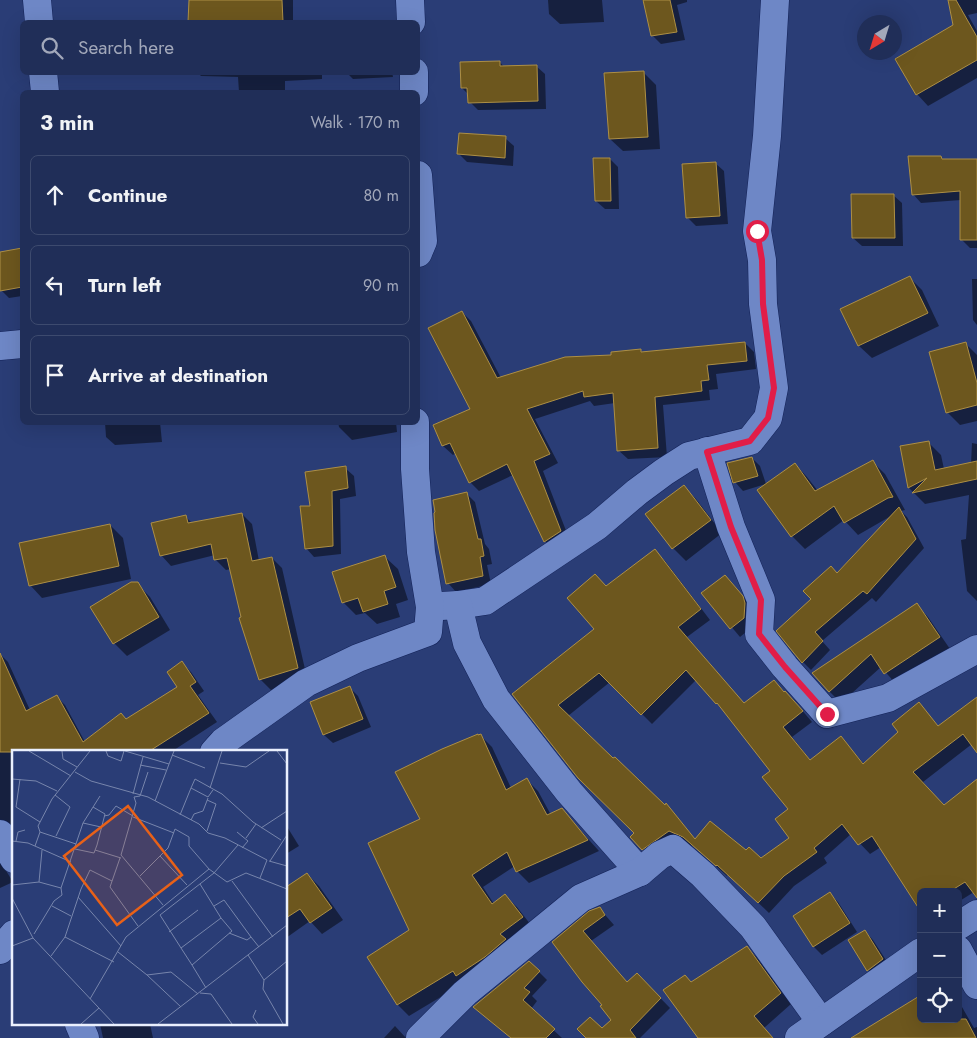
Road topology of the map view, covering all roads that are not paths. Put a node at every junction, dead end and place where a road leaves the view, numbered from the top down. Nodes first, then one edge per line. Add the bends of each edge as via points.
1 (36, 0) edge
2 (410, 0) edge
3 (775, 0) edge
4 (39, 20) edge
5 (411, 20) edge
6 (43, 75) edge
7 (414, 75) edge
8 (45, 90) edge
9 (414, 90) edge
10 (420, 201) edge
11 (420, 248) edge
12 (20, 344) edge
13 (0, 346) edge
14 (415, 425) edge
15 (707, 452) junction
16 (458, 604) junction
17 (429, 619) junction
18 (467, 643) junction
19 (977, 649) edge
20 (216, 750) edge
21 (0, 834) edge
22 (12, 855) edge
23 (640, 872) junction
24 (977, 914) edge
25 (962, 923) edge
26 (12, 936) edge
27 (0, 950) edge
28 (917, 955) edge
29 (962, 958) edge
30 (977, 986) edge
31 (822, 1022) junction
32 (80, 1026) edge
33 (85, 1038) edge
34 (420, 1038) edge
35 (799, 1038) edge

1 - 4 street
2 - 5 street
3 - 15 street via 767,136 757,231 774,388 768,418 750,441
6 - 8 street
7 - 9 street
10 - 11 street via 423,240
12 - 13 street
14 - 17 street via 415,469
15 - 16 street via 689,456 664,472 597,526 485,601
15 - 19 street via 731,527 761,600 759,634 827,714 888,698
16 - 17 street
16 - 18 street
17 - 18 street
17 - 20 street via 306,683
18 - 23 street via 496,699 569,792
21 - 22 street
23 - 31 street via 660,855 673,849 686,859 753,927
23 - 34 street via 581,898 465,993
24 - 25 street
26 - 27 street
28 - 31 street
29 - 30 street
31 - 35 street
32 - 33 street

